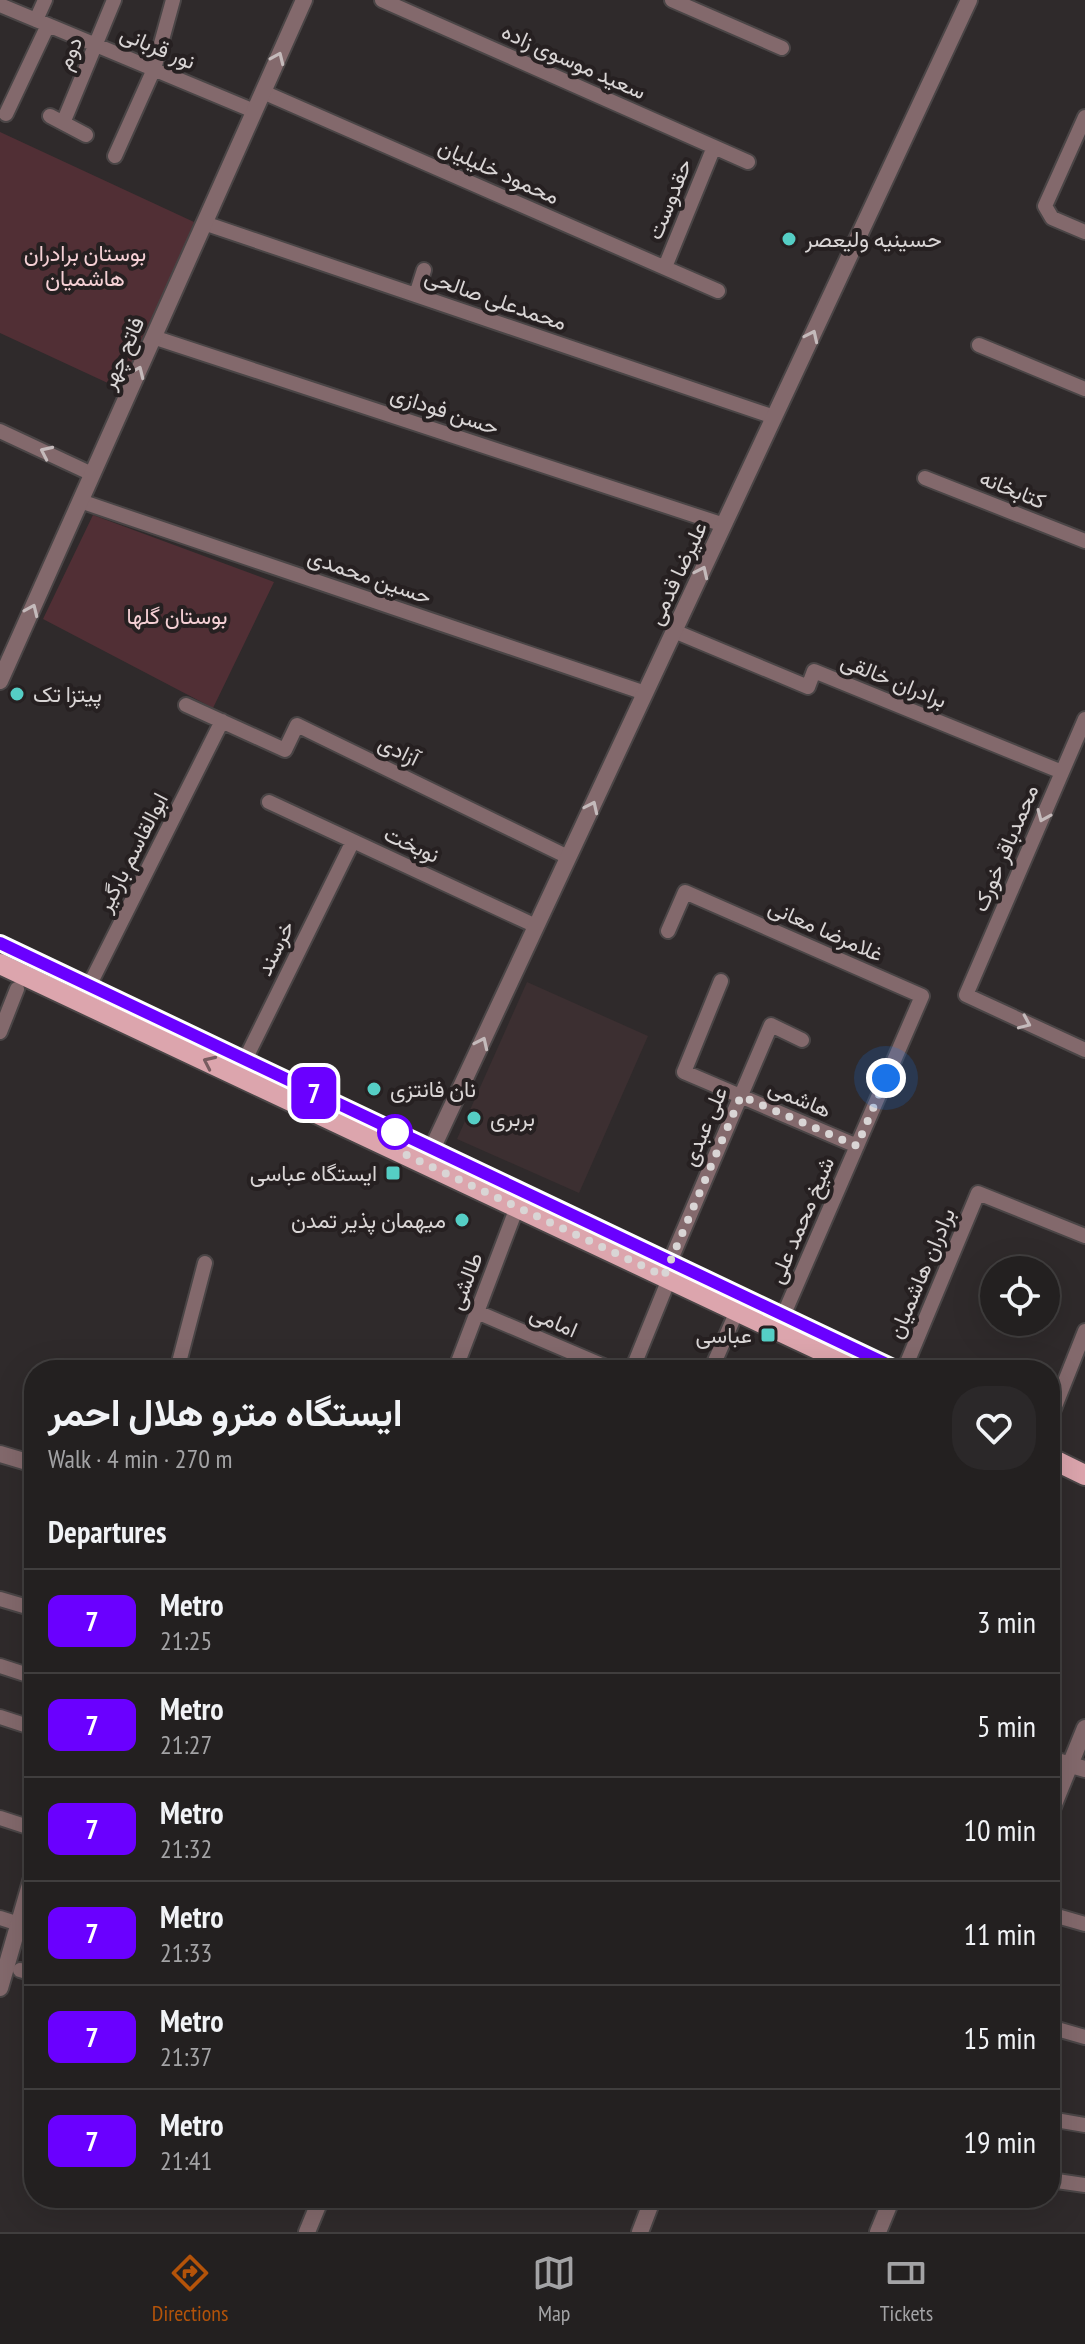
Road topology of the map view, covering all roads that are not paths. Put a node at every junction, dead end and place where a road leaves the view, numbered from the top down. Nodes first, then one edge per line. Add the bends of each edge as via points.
1 (45, 0) edge
2 (114, 0) edge
3 (173, 0) edge
4 (304, 0) edge
5 (382, 0) edge
6 (672, 0) edge
7 (969, 0) edge
8 (0, 5) edge
9 (42, 22) junction
10 (97, 45) junction
11 (782, 48) dead end
12 (154, 69) junction
13 (263, 92) junction
14 (254, 111) junction
15 (6, 114) dead end
16 (1085, 117) edge
17 (86, 135) dead end
18 (714, 147) junction
19 (115, 156) dead end
20 (748, 162) dead end
21 (204, 223) junction
22 (1085, 232) edge
23 (665, 267) junction
24 (424, 270) dead end
25 (718, 291) dead end
26 (416, 295) junction
27 (153, 337) junction
28 (979, 345) dead end
29 (1085, 389) edge
30 (774, 417) junction
31 (0, 431) edge
32 (92, 474) junction
33 (925, 478) dead end
34 (80, 501) junction
35 (724, 525) junction
36 (1085, 541) edge
37 (674, 631) junction
38 (0, 681) edge
39 (645, 693) junction
40 (186, 705) dead end
41 (1085, 719) edge
42 (222, 721) junction
43 (1062, 772) junction
44 (269, 802) dead end
45 (353, 841) junction
46 (568, 857) junction
47 (536, 926) junction
48 (668, 931) dead end
49 (0, 964) edge
50 (721, 981) dead end
51 (17, 989) dead end
52 (922, 996) joint
53 (81, 1002) junction
54 (0, 1032) edge
55 (802, 1040) dead end
56 (1085, 1050) edge
57 (237, 1076) junction
58 (741, 1096) junction
59 (857, 1146) junction
60 (425, 1164) junction
61 (517, 1207) junction
62 (1085, 1236) edge
63 (205, 1263) dead end
64 (666, 1278) junction
65 (737, 1311) junction
66 (477, 1312) junction
67 (777, 1330) junction
68 (1085, 1331) edge
69 (180, 1360) edge
70 (459, 1360) edge
71 (590, 1360) edge
72 (636, 1360) edge
73 (715, 1360) edge
74 (841, 1360) edge
75 (908, 1360) edge
76 (1060, 1394) edge
77 (0, 1454) edge
78 (24, 1461) edge
79 (1060, 1463) edge
80 (1085, 1475) edge
81 (0, 1599) edge
82 (24, 1606) edge
83 (0, 1666) edge
84 (24, 1674) edge
85 (0, 1717) edge
86 (24, 1725) edge
87 (1085, 1728) edge
88 (1078, 1767) edge
89 (1060, 1797) edge
90 (0, 1818) edge
91 (24, 1826) edge
92 (24, 1907) edge
93 (1060, 1917) edge
94 (0, 1918) edge
95 (19, 1924) junction
96 (1085, 1924) edge
97 (0, 1988) edge
98 (1060, 2030) edge
99 (1085, 2037) edge
100 (1060, 2121) edge
101 (1085, 2125) edge
102 (1060, 2181) edge
103 (1085, 2185) edge
104 (317, 2208) edge
105 (649, 2208) edge
106 (888, 2208) edge
107 (307, 2232) edge
108 (640, 2232) edge
109 (878, 2232) edge

1 - 9 street
2 - 10 street, دوم
3 - 12 street
13 -> 4 street, فاتح چهر
5 - 18 street, سعید موسوی زاده
6 - 11 street
30 -> 7 street, علیرضا قدمی
8 - 9 street, نور قربانی
9 - 10 street, نور قربانی
9 - 15 street
10 - 12 street, نور قربانی
10 - 17 street, دوم via 56,119
12 - 14 street, نور قربانی
12 - 19 street
13 - 14 street, فاتح چهر
13 - 23 street, محمود خلیلیان
14 - 21 street, فاتح چهر
16 - 22 street via 1045,206 1046,212
18 - 20 street, سعید موسوی زاده
18 - 23 street, حقدوست
21 - 26 street, محمدعلی صالحی
21 - 27 street, فاتح چهر
23 - 25 street, محمود خلیلیان
24 - 26 street
26 - 30 street, محمدعلی صالحی
32 -> 27 street, فاتح چهر
27 - 35 street, حسن فودازی
28 - 29 street
30 - 35 street, علیرضا قدمی
32 -> 31 street
32 - 34 street, فاتح چهر
33 - 36 street, کتابخانه
38 -> 34 street, فاتح چهر
34 - 39 street, حسین محمدی
37 -> 35 street, علیرضا قدمی
37 - 39 street, علیرضا قدمی
37 - 43 street, برادران خالقی via 808,687 814,671
46 -> 39 street, علیرضا قدمی
40 - 42 street
41 - 43 street, محمدباقر خورک
42 - 46 street, آزادی via 285,750 297,725
42 - 53 street, ابوالقاسم بارگیر
43 -> 56 street, محمدباقر خورک via 966,995
44 - 45 street, نوبخت
45 - 47 street, نوبخت
45 - 57 street, خرسند
46 - 47 street, علیرضا قدمی
60 -> 47 street, علیرضا قدمی
48 - 52 street, غلامرضا معانی via 685,892
49 - 53 main road
50 - 58 street, هاشمی via 684,1072
51 - 54 street
52 - 59 street, شیخ محمد علی
57 -> 53 main road
55 - 58 street, علی عبدی via 771,1025
57 - 60 main road
58 - 59 street, هاشمی
58 - 64 street, علی عبدی
59 - 67 street, شیخ محمد علی
60 - 61 main road
61 - 64 main road
61 - 66 street, طالشی
62 - 75 street, برادران هاشمیان via 978,1193
63 - 69 street
64 - 65 main road
64 - 72 street
65 - 67 main road
65 - 73 street
66 - 70 street, طالشی
66 - 71 street, امامی
67 - 74 main road
68 - 76 street
77 - 78 street
79 - 80 main road
81 - 82 street
83 - 84 street
85 - 86 street
87 - 88 street
88 - 89 street
90 - 91 street
92 - 95 street
93 - 96 street
94 - 95 street
95 - 97 street
98 - 99 street
100 - 101 street
102 - 103 street
104 - 107 street
105 - 108 street
106 - 109 street

